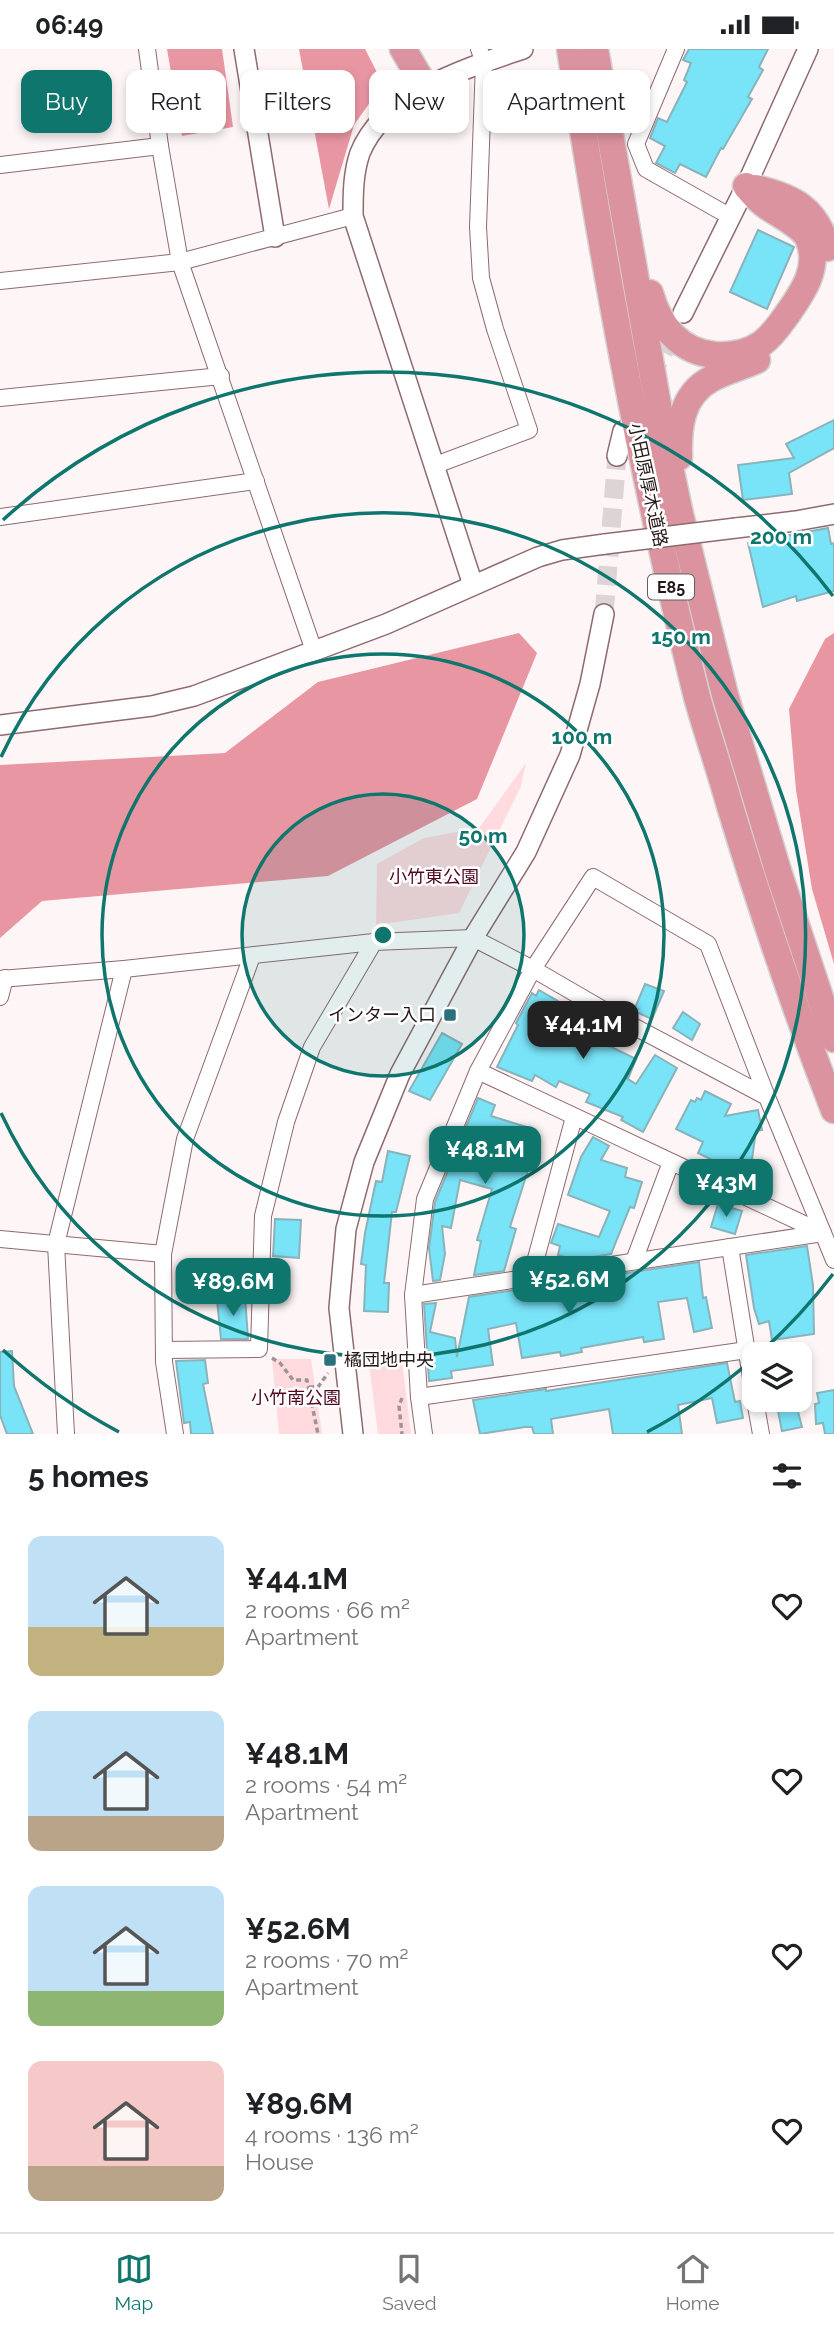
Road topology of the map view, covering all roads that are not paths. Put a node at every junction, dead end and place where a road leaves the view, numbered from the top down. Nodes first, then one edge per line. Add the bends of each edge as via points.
1 (147, 49) edge
2 (244, 49) edge
3 (403, 49) edge
4 (413, 49) edge
5 (523, 49) edge
6 (570, 49) edge
7 (595, 49) edge
8 (676, 49) edge
9 (808, 49) edge
10 (481, 56) edge
11 (415, 70) edge
12 (420, 70) edge
13 (456, 70) edge
14 (598, 70) edge
15 (372, 133) edge
16 (609, 133) edge
17 (610, 133) edge
18 (160, 146) junction
19 (0, 165) edge
20 (746, 186) junction
21 (353, 216) junction
22 (731, 217) junction
23 (275, 237) junction
24 (180, 262) junction
25 (0, 281) edge
26 (684, 313) tunnel mouth
27 (221, 376) junction
28 (0, 398) edge
29 (623, 431) dead end
30 (617, 456) tunnel mouth
31 (433, 466) junction
32 (256, 481) junction
33 (680, 514) junction
34 (834, 514) edge
35 (0, 517) edge
36 (473, 585) junction
37 (604, 614) tunnel mouth
38 (314, 650) junction
39 (0, 725) edge
40 (473, 938) junction
41 (374, 942) junction
42 (252, 956) junction
43 (124, 969) junction
44 (533, 969) junction
45 (2, 978) edge
46 (0, 997) edge
47 (834, 1039) edge
48 (478, 1071) junction
49 (767, 1097) junction
50 (834, 1110) edge
51 (574, 1117) junction
52 (671, 1162) junction
53 (823, 1233) junction
54 (0, 1239) edge
55 (56, 1244) junction
56 (730, 1247) junction
57 (163, 1254) junction
58 (634, 1261) junction
59 (834, 1261) edge
60 (531, 1277) junction
61 (413, 1295) junction
62 (746, 1342) edge
63 (164, 1350) junction
64 (742, 1351) edge
65 (419, 1397) junction
66 (757, 1412) edge
67 (66, 1434) edge
68 (176, 1434) edge
69 (353, 1434) edge
70 (424, 1434) edge
71 (761, 1434) edge

1 - 18 street
2 - 23 street
3 - 11 highway
4 - 12 highway
5 - 10 street
6 - 50 highway, 小田原厚木道路 / E85 via 634,423 698,700 753,883
7 - 14 highway, 小田原厚木道路 / E85
8 - 22 street via 636,143 646,169
9 - 20 street
10 - 13 street
10 - 31 street via 481,278 529,430
15 - 21 street via 360,153
16 - 33 highway, 小田原厚木道路 / E85
17 - 20 highway via 654,308 666,330 683,345 704,354 726,356 761,344 804,290 812,271 813,250 806,234
18 - 19 street
18 - 24 street
20 - 22 street
20 - 33 highway via 773,192 810,212 828,249 828,271 822,290 781,347 709,380 682,411 678,431
21 - 23 street
21 - 31 street
22 - 26 street
23 - 24 street
24 - 25 street
24 - 27 street
27 - 28 street
27 - 32 street
29 - 30 street
31 - 36 street
32 - 35 street
32 - 38 street
33 - 47 highway, 小田原厚木道路 / E85 via 729,708
34 - 36 street, bridge via 562,550
36 - 38 street
37 - 40 street via 570,754 526,852
38 - 39 street via 194,696 152,706
40 - 41 street
40 - 44 street
40 - 69 street via 400,1075 364,1162 346,1229 339,1308
41 - 42 street
41 - 63 street via 312,1047 286,1122 263,1216 258,1349
42 - 43 street
42 - 57 street via 185,1139
43 - 45 street
43 - 55 street
44 - 48 street
44 - 49 street
44 - 49 street via 593,877 708,944
45 - 46 street
48 - 51 street
48 - 61 street via 425,1199
49 - 53 street
51 - 52 street
51 - 60 street
52 - 53 street
52 - 58 street
53 - 56 street
53 - 59 street
54 - 55 street
55 - 57 street
55 - 67 street
56 - 58 street
56 - 62 street
57 - 63 street
58 - 60 street
60 - 61 street
61 - 65 street
63 - 68 street
64 - 65 street
65 - 70 street
66 - 71 street

